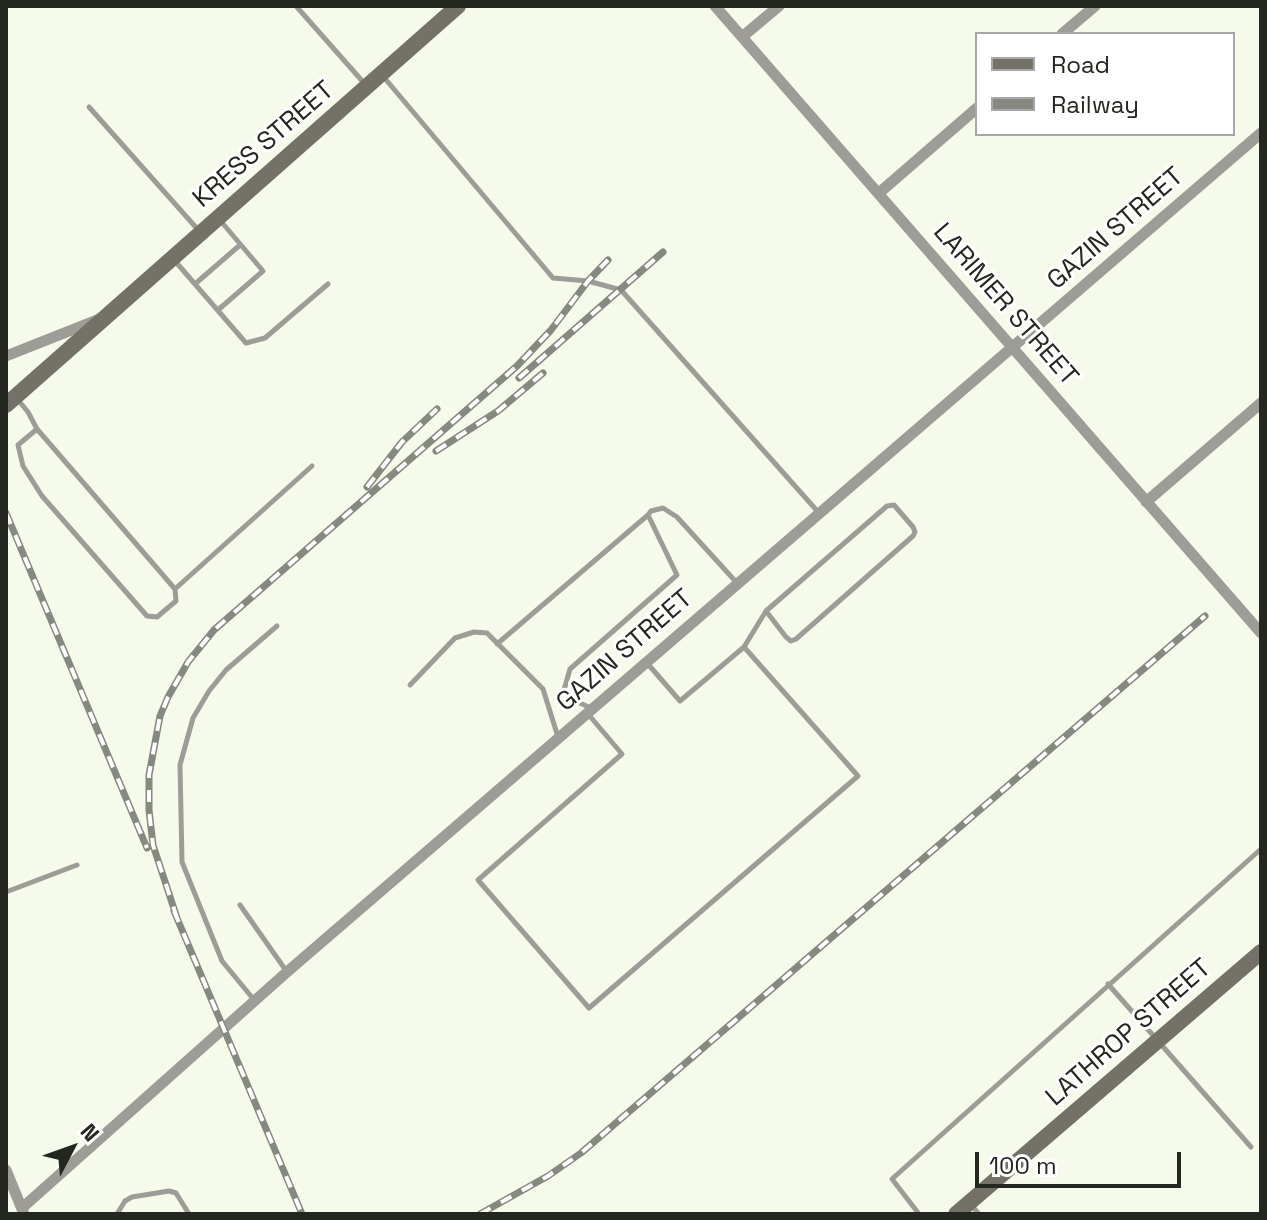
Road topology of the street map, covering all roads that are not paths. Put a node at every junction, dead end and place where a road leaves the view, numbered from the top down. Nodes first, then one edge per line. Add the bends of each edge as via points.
1 (296, 6) edge
2 (458, 6) edge
3 (715, 6) edge
4 (779, 6) edge
5 (1095, 6) edge
6 (1064, 32) edge
7 (742, 37) junction
8 (382, 74) junction
9 (367, 87) junction
10 (89, 107) dead end
11 (975, 110) edge
12 (1261, 133) edge
13 (879, 193) junction
14 (217, 217) junction
15 (201, 232) junction
16 (240, 245) junction
17 (172, 257) junction
18 (195, 284) junction
19 (328, 284) dead end
20 (218, 310) junction
21 (101, 319) junction
22 (1012, 348) junction
23 (6, 356) edge
24 (10, 401) edge
25 (1261, 403) edge
26 (37, 429) junction
27 (312, 466) dead end
28 (1146, 502) junction
29 (819, 513) junction
30 (648, 515) junction
31 (738, 584) junction
32 (175, 589) junction
33 (766, 611) junction
34 (277, 626) dead end
35 (1261, 633) edge
36 (497, 644) junction
37 (744, 647) junction
38 (647, 663) junction
39 (410, 685) dead end
40 (590, 711) junction
41 (558, 738) junction
42 (1261, 849) edge
43 (77, 865) dead end
44 (6, 892) edge
45 (240, 905) dead end
46 (1261, 952) edge
47 (287, 972) junction
48 (1108, 984) junction
49 (256, 1002) junction
50 (1158, 1040) junction
51 (1251, 1147) dead end
52 (6, 1170) edge
53 (968, 1210) edge
54 (23, 1211) edge
55 (117, 1214) edge
56 (189, 1214) edge
57 (919, 1214) edge

1 - 9 lane
2 - 8 street, KRESS STREET
3 - 7 street, LARIMER STREET
4 - 7 street
5 - 6 street
7 - 13 street, LARIMER STREET
8 - 9 street, KRESS STREET
8 - 29 lane via 553,278 621,290
9 - 14 street, KRESS STREET
10 - 15 lane
11 - 13 street
12 - 22 street, GAZIN STREET
13 - 22 street, LARIMER STREET
14 - 15 street, KRESS STREET
14 - 16 lane
15 - 17 street, KRESS STREET
16 - 18 lane
16 - 20 lane via 263,271
17 - 18 lane
17 - 21 street, KRESS STREET
18 - 20 lane
19 - 20 lane via 265,338 246,343
21 - 23 street, KRESS STREET
21 - 24 street, KRESS STREET
22 - 28 street, LARIMER STREET
22 - 29 street, GAZIN STREET
24 - 26 lane via 28,412
25 - 28 street
26 - 32 lane
26 - 32 lane via 18,445 23,466 42,496 147,616 157,617 176,601
27 - 32 lane
28 - 35 street, LARIMER STREET
29 - 31 street, GAZIN STREET
30 - 31 lane via 663,508 677,517
30 - 36 lane
30 - 40 lane via 677,575 570,669 564,690
31 - 38 street, GAZIN STREET
33 - 33 lane via 890,504 913,527 913,536 796,639 786,637
33 - 37 lane
34 - 49 lane via 209,691 193,718 180,765 182,862 222,961
36 - 39 lane via 482,632 455,638
36 - 41 lane via 543,689
37 - 38 lane via 680,701
37 - 40 lane via 858,776 589,1008 478,880 622,754
38 - 40 street, GAZIN STREET
40 - 41 street, GAZIN STREET
41 - 47 street, GAZIN STREET
42 - 48 lane
43 - 44 lane
45 - 47 lane
46 - 50 street, LATHROP STREET
47 - 49 street, GAZIN STREET
48 - 50 lane
48 - 57 lane via 892,1179
49 - 54 street, GAZIN STREET
50 - 51 lane
50 - 53 street, LATHROP STREET
52 - 54 street
55 - 56 lane via 132,1197 169,1191

